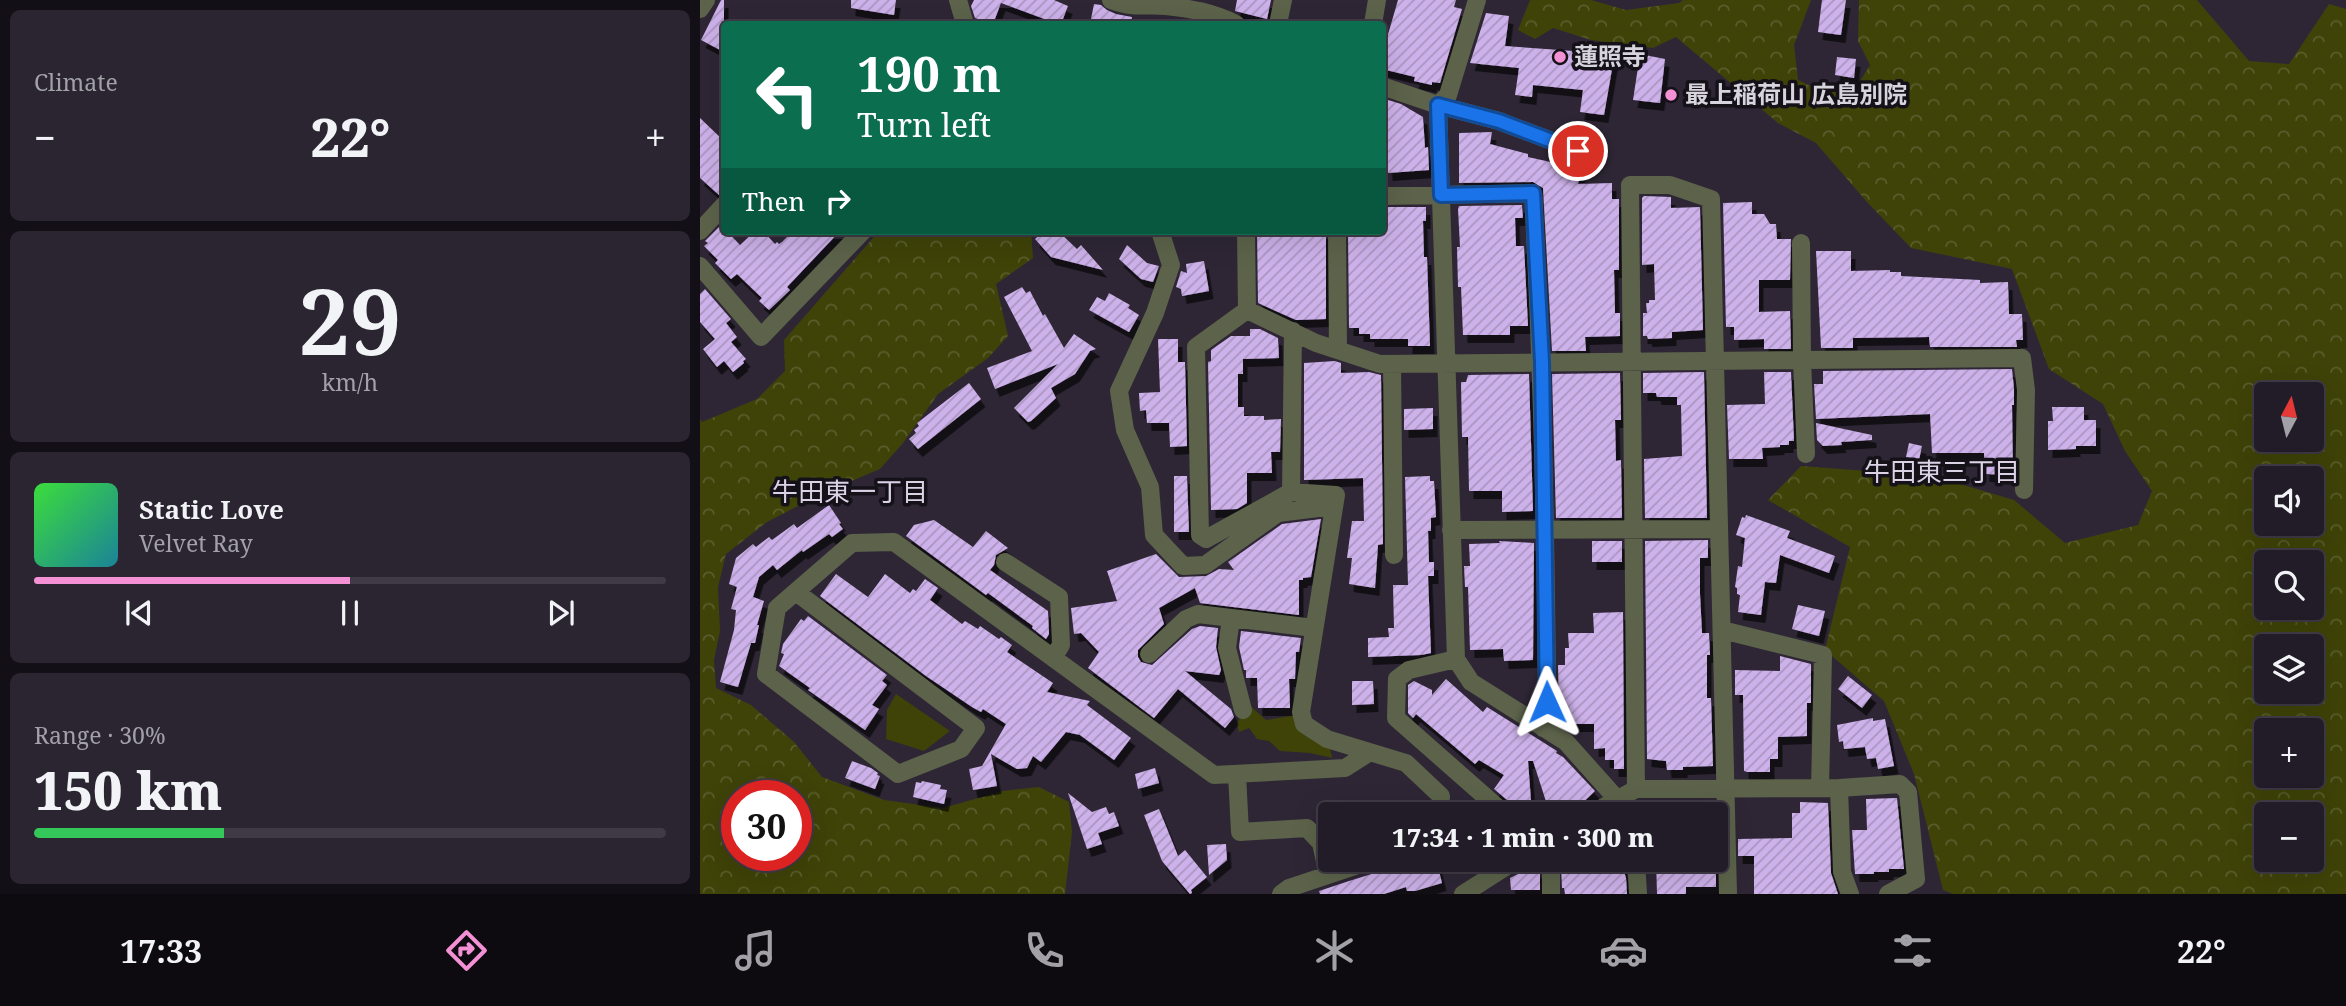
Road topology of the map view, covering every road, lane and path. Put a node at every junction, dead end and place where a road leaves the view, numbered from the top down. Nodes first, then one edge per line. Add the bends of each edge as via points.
1 (706, 0) edge
2 (958, 0) edge
3 (1111, 0) edge
4 (1283, 0) edge
5 (1377, 0) edge
6 (1477, 0) edge
7 (700, 9) edge
8 (964, 21) edge
9 (1229, 21) edge
10 (1279, 21) edge
11 (1374, 21) edge
12 (1386, 87) edge
13 (1438, 105) junction
14 (1578, 151) dead end
15 (1441, 195) junction
16 (1386, 196) edge
17 (721, 208) edge
18 (700, 231) edge
19 (859, 235) edge
20 (1161, 235) edge
21 (1246, 235) edge
22 (1337, 235) edge
23 (1801, 243) dead end
24 (700, 265) edge
25 (1247, 310) junction
26 (1293, 331) junction
27 (1338, 350) junction
28 (1715, 360) junction
29 (1802, 360) junction
30 (1632, 361) junction
31 (1542, 362) junction
32 (1446, 363) junction
33 (1392, 364) junction
34 (1806, 454) dead end
35 (2024, 490) dead end
36 (1292, 492) junction
37 (1334, 506) junction
38 (1633, 529) junction
39 (1719, 529) junction
40 (1451, 530) junction
41 (1546, 530) junction
42 (1394, 555) dead end
43 (1005, 562) dead end
44 (796, 592) junction
45 (1231, 618) junction
46 (1314, 628) junction
47 (1721, 630) junction
48 (1149, 654) dead end
49 (1053, 658) junction
50 (1455, 659) junction
51 (1243, 710) dead end
52 (1543, 728) junction
53 (1370, 752) junction
54 (1237, 774) junction
55 (1725, 788) junction
56 (1821, 788) junction
57 (1839, 788) junction
58 (1636, 789) junction
59 (1441, 802) edge
60 (1491, 802) edge
61 (1615, 802) edge
62 (1622, 802) edge
63 (1337, 872) edge
64 (1498, 872) edge
65 (1551, 872) edge
66 (1637, 872) edge
67 (1328, 875) junction
68 (1281, 894) edge
69 (1463, 894) edge
70 (1551, 894) edge
71 (1638, 894) edge
72 (1728, 894) edge
73 (1850, 894) edge
74 (1888, 894) edge

1 - 7 street
2 - 8 street
3 - 9 street via 1128,7 1163,5 1212,13
4 - 10 street
5 - 11 street
6 - 13 street via 1448,95
12 - 13 street
13 - 14 street via 1499,121
13 - 15 street
15 - 16 street
15 - 31 street via 1533,193
15 - 32 street
17 - 18 street
19 - 24 street via 761,337
20 - 37 street via 1171,265 1155,313 1119,391 1125,430 1150,487 1154,535 1183,566 1205,565 1278,513
21 - 25 street
22 - 27 street
23 - 29 street
25 - 26 street
25 - 36 street via 1196,347 1200,535 1206,539
26 - 27 street
26 - 36 street
27 - 33 street
28 - 29 street
28 - 30 street
28 - 30 street via 1712,199 1670,185 1630,185
28 - 39 street
29 - 34 street
29 - 35 street via 2022,358 2026,390
30 - 31 street
30 - 38 street
31 - 32 street
31 - 41 street
32 - 33 street
32 - 40 street
33 - 42 street
36 - 37 street via 1336,495
37 - 46 street
38 - 39 street
38 - 41 street
38 - 58 street
39 - 47 street
40 - 41 street
40 - 50 street
41 - 52 street via 1547,702
43 - 49 street via 1059,597 1061,645
44 - 44 street via 777,608 766,674 898,774 961,749 976,728
44 - 49 street via 852,543 894,542
45 - 46 street
45 - 48 street via 1198,614 1186,619
45 - 51 street via 1227,648
46 - 53 street via 1301,712 1304,724 1327,739
47 - 55 street
47 - 56 street via 1823,655
49 - 54 street via 1214,775
50 - 52 street via 1471,682
50 - 60 street via 1409,670 1397,679 1396,718
52 - 61 street via 1566,742
53 - 54 street via 1345,768
53 - 59 street via 1406,763 1441,796
54 - 67 street via 1240,832 1307,828 1321,842
55 - 56 street
55 - 58 street
55 - 72 street
56 - 57 street
57 - 73 street via 1842,872
57 - 74 street via 1900,784 1908,792 1916,879
58 - 62 street
63 - 67 street
64 - 69 street
65 - 70 street
66 - 71 street
67 - 68 street

